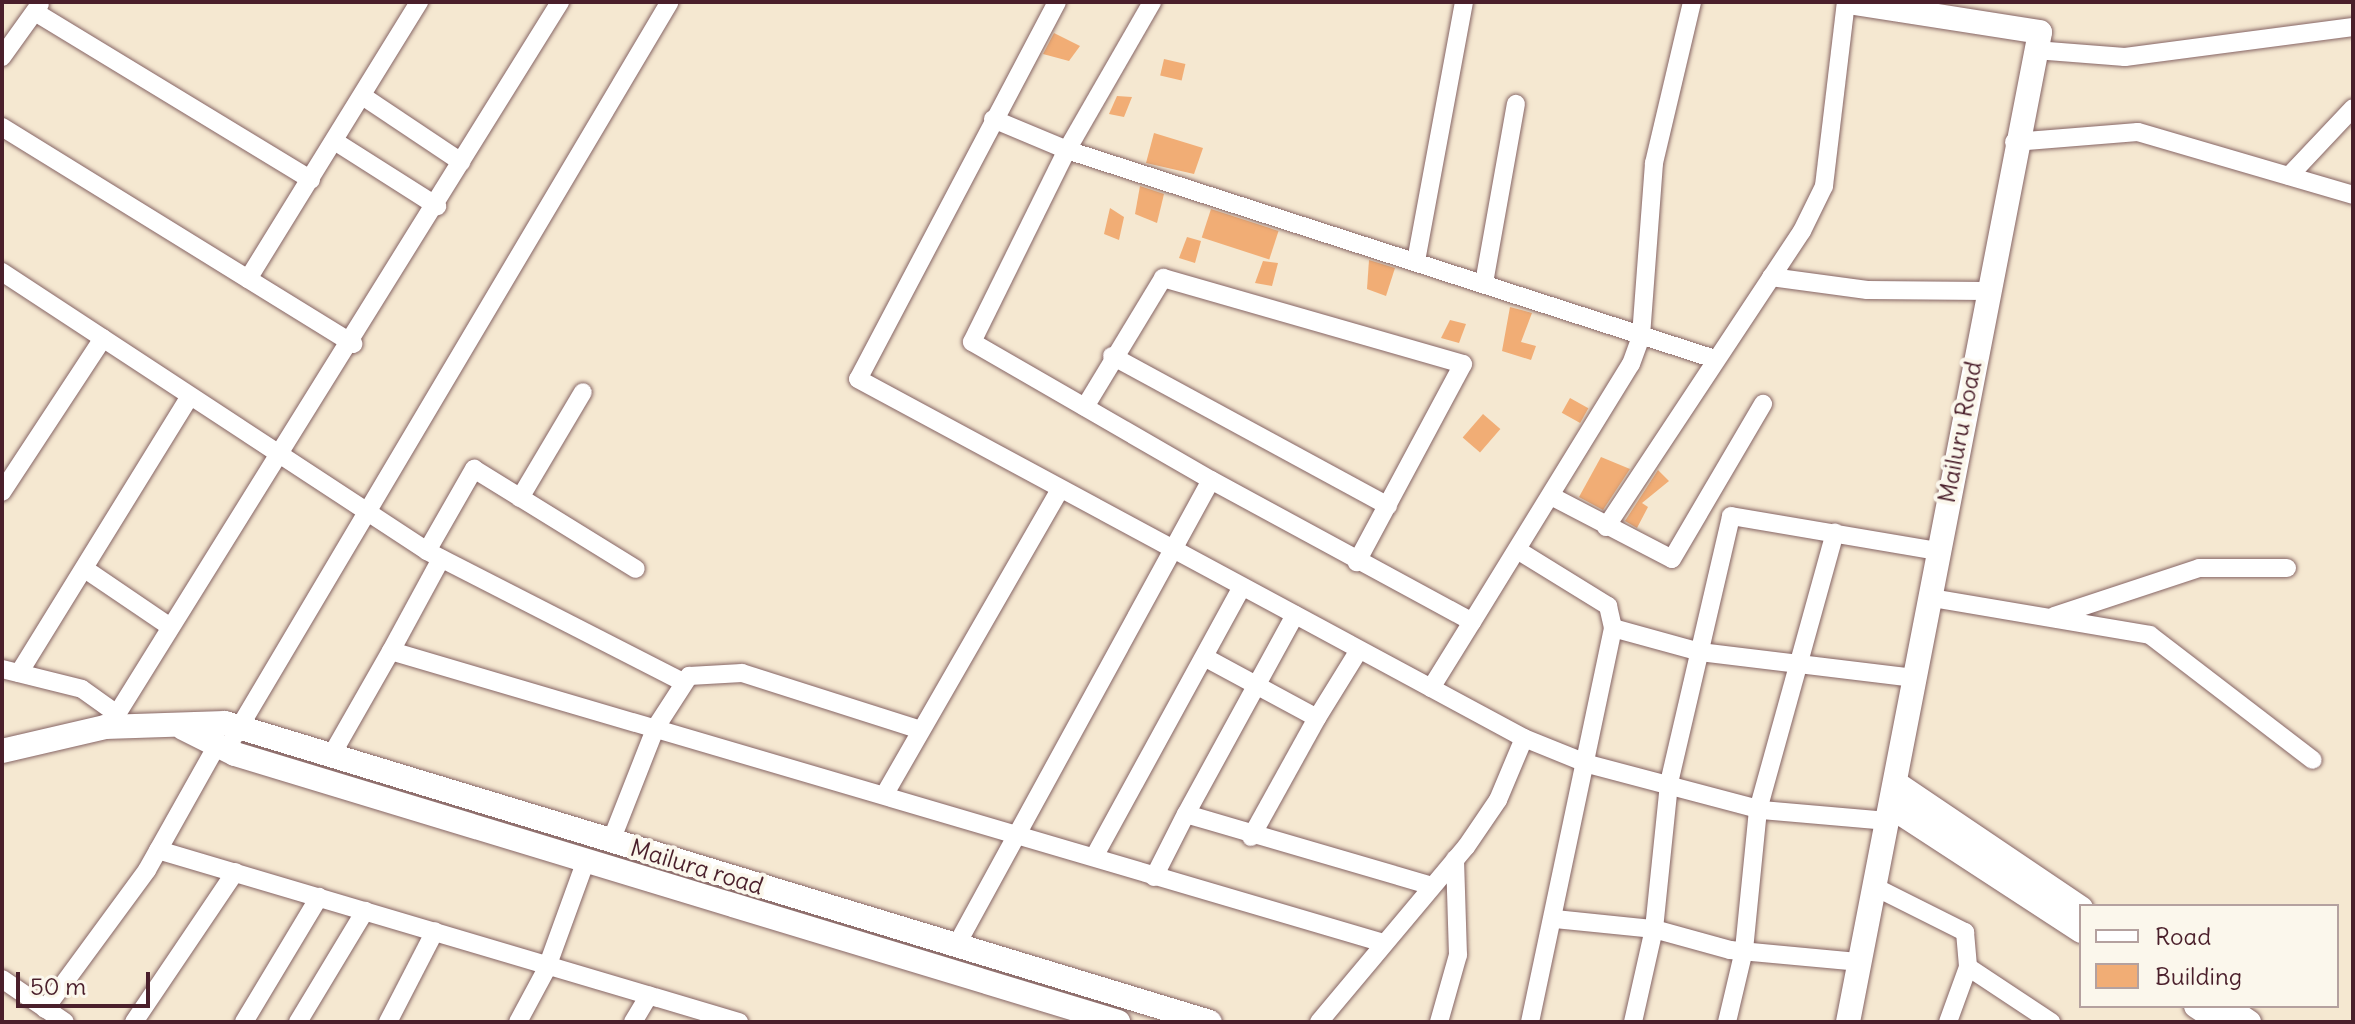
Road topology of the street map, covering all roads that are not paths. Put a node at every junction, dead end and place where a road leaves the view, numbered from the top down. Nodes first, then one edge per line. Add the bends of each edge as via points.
1 (419, 2) edge
2 (560, 2) edge
3 (1057, 2) edge
4 (1152, 2) edge
5 (1464, 2) edge
6 (1692, 2) edge
7 (669, 3) edge
8 (1874, 4) edge
9 (38, 7) edge
10 (2353, 27) edge
11 (2035, 50) junction
12 (2, 57) edge
13 (364, 97) junction
14 (1516, 104) dead end
15 (2353, 108) edge
16 (993, 119) junction
17 (2, 127) edge
18 (336, 142) junction
19 (2014, 142) junction
20 (1067, 150) junction
21 (461, 162) junction
22 (2289, 176) junction
23 (311, 180) junction
24 (2353, 195) edge
25 (437, 206) junction
26 (1416, 261) junction
27 (2, 272) edge
28 (1771, 277) junction
29 (248, 279) junction
30 (1484, 283) junction
31 (1986, 291) junction
32 (1641, 336) junction
33 (103, 338) junction
34 (353, 344) junction
35 (1112, 356) junction
36 (1715, 359) junction
37 (583, 392) dead end
38 (188, 399) junction
39 (1763, 404) dead end
40 (1085, 407) junction
41 (273, 454) junction
42 (1211, 480) junction
43 (1060, 490) junction
44 (2, 492) edge
45 (1551, 496) junction
46 (520, 498) junction
47 (1388, 506) junction
48 (371, 512) junction
49 (1606, 527) junction
50 (1835, 533) junction
51 (1176, 551) junction
52 (1519, 551) junction
53 (1938, 551) junction
54 (434, 555) junction
55 (1357, 562) junction
56 (2287, 568) dead end
57 (85, 569) junction
58 (636, 569) dead end
59 (1242, 587) junction
60 (1932, 598) junction
61 (1295, 615) junction
62 (2050, 617) junction
63 (1472, 622) junction
64 (169, 626) junction
65 (1613, 628) junction
66 (1359, 650) junction
67 (391, 651) junction
68 (1700, 652) junction
69 (1206, 658) junction
70 (1793, 663) junction
71 (10, 671) edge
72 (1914, 678) junction
73 (681, 681) junction
74 (1258, 685) junction
75 (1431, 688) junction
76 (1317, 718) junction
77 (116, 720) junction
78 (238, 727) junction
79 (656, 727) junction
80 (183, 728) junction
81 (917, 729) junction
82 (1524, 738) junction
83 (221, 749) junction
84 (2, 751) edge
85 (331, 756) junction
86 (2313, 760) dead end
87 (1588, 764) junction
88 (1669, 783) junction
89 (886, 792) junction
90 (1892, 804) junction
91 (1762, 810) junction
92 (1186, 814) junction
93 (1014, 835) junction
94 (1251, 837) junction
95 (611, 841) junction
96 (158, 850) junction
97 (1094, 857) junction
98 (1455, 859) junction
99 (586, 860) junction
100 (235, 872) junction
101 (1154, 877) junction
102 (1432, 886) junction
103 (1875, 887) junction
104 (319, 897) junction
105 (2079, 907) edge
106 (365, 911) junction
107 (1555, 919) junction
108 (1654, 929) junction
109 (2079, 930) edge
110 (435, 931) junction
111 (1384, 943) junction
112 (956, 946) junction
113 (1744, 950) junction
114 (1860, 962) junction
115 (1968, 967) junction
116 (546, 970) junction
117 (2, 979) edge
118 (649, 995) junction
119 (2199, 1008) edge
120 (2228, 1008) edge
121 (45, 1009) junction
122 (732, 1021) edge
123 (65, 1022) edge
124 (134, 1022) edge
125 (244, 1022) edge
126 (298, 1022) edge
127 (388, 1022) edge
128 (518, 1022) edge
129 (633, 1022) edge
130 (1118, 1022) edge
131 (1210, 1022) edge
132 (1319, 1022) edge
133 (1439, 1022) edge
134 (1530, 1022) edge
135 (1633, 1022) edge
136 (1727, 1022) edge
137 (1848, 1022) edge
138 (1948, 1022) edge
139 (2051, 1022) edge
140 (2221, 1022) edge
141 (2249, 1022) edge

1 - 13 street
2 - 21 street
3 - 16 street
4 - 20 street
5 - 26 street
6 - 32 street via 1654,163
7 - 48 street
8 - 11 street via 2040,32
8 - 28 street via 1824,186
9 - 12 street
9 - 23 street
10 - 11 street via 2125,57
11 - 19 street, Mailuru Road
13 - 18 street
13 - 21 street
14 - 30 street
15 - 22 street
16 - 20 street
16 - 43 street via 856,376
17 - 29 street
18 - 23 street
18 - 25 street
19 - 22 street via 2138,132
19 - 31 street, Mailuru Road
20 - 26 street
20 - 40 street via 972,342
21 - 25 street
22 - 24 street
23 - 29 street
25 - 34 street
26 - 30 street
27 - 33 street
28 - 31 street via 1867,290
28 - 36 street
29 - 34 street
30 - 32 street
31 - 53 street, Mailuru Road
32 - 36 street
32 - 45 street via 1620,386
33 - 38 street
33 - 44 street
34 - 41 street
35 - 40 street
35 - 47 street
35 - 47 street via 1163,278 1463,364
36 - 49 street
37 - 46 street
38 - 41 street
38 - 57 street
39 - 49 street via 1672,559
40 - 42 street
41 - 48 street
41 - 64 street
42 - 51 street
42 - 55 street
43 - 51 street
43 - 81 street
45 - 49 street
45 - 52 street
46 - 54 street via 474,469
46 - 58 street
47 - 55 street
48 - 54 street
48 - 78 street
50 - 53 street
50 - 68 street via 1731,516
50 - 70 street
51 - 59 street
51 - 93 street
52 - 63 street
52 - 65 street via 1608,606
53 - 60 street, Mailuru Road
54 - 67 street
54 - 73 street
55 - 63 street
56 - 62 street via 2199,568
57 - 64 street
57 - 71 street
59 - 61 street
59 - 69 street
60 - 62 street
60 - 72 street, Mailuru Road
61 - 66 street
61 - 74 street
62 - 86 street via 2150,635
63 - 75 street
64 - 77 street
65 - 68 street
65 - 87 street
66 - 75 street
66 - 76 street
67 - 79 street
67 - 85 street
68 - 70 street
68 - 88 street
69 - 74 street
69 - 97 street
70 - 72 street
70 - 91 street
71 - 77 street via 82,689
72 - 90 street, Mailuru Road
73 - 79 street
73 - 81 street via 715,670 742,673
74 - 76 street
74 - 92 street
75 - 82 street
76 - 94 street
77 - 80 street, Mailura road
77 - 84 street, Mailura road
78 - 80 street, Mailura road
78 - 83 street
78 - 85 street, Mailura road
79 - 89 street
79 - 95 street
80 - 83 street, Mailura road
81 - 89 street
82 - 87 street
82 - 98 street via 1498,800
83 - 96 street
83 - 99 street, Mailura road
85 - 95 street, Mailura road
87 - 88 street
87 - 107 street
88 - 91 street
88 - 108 street
89 - 93 street
90 - 91 street
90 - 103 street, Mailuru Road
90 - 105 street
90 - 109 street
91 - 113 street
92 - 94 street
92 - 101 street
93 - 97 street
93 - 112 street
94 - 102 street
95 - 112 street, Mailura road
96 - 100 street
96 - 121 street
97 - 101 street
98 - 102 street
98 - 133 street via 1458,955
99 - 116 street
99 - 130 street, Mailura road
100 - 104 street
100 - 124 street
101 - 111 street
102 - 111 street
103 - 114 street, Mailuru Road
103 - 115 street via 1965,932
104 - 106 street
104 - 125 street
106 - 110 street
106 - 126 street
107 - 108 street
107 - 134 street
108 - 113 street
108 - 135 street
110 - 116 street
110 - 127 street
111 - 132 street
112 - 131 street, Mailura road
113 - 114 street
113 - 136 street
114 - 137 street, Mailuru Road
115 - 138 street
115 - 139 street
116 - 118 street
116 - 128 street
117 - 121 street
118 - 122 street
118 - 129 street
119 - 140 street
120 - 141 street
121 - 123 street

